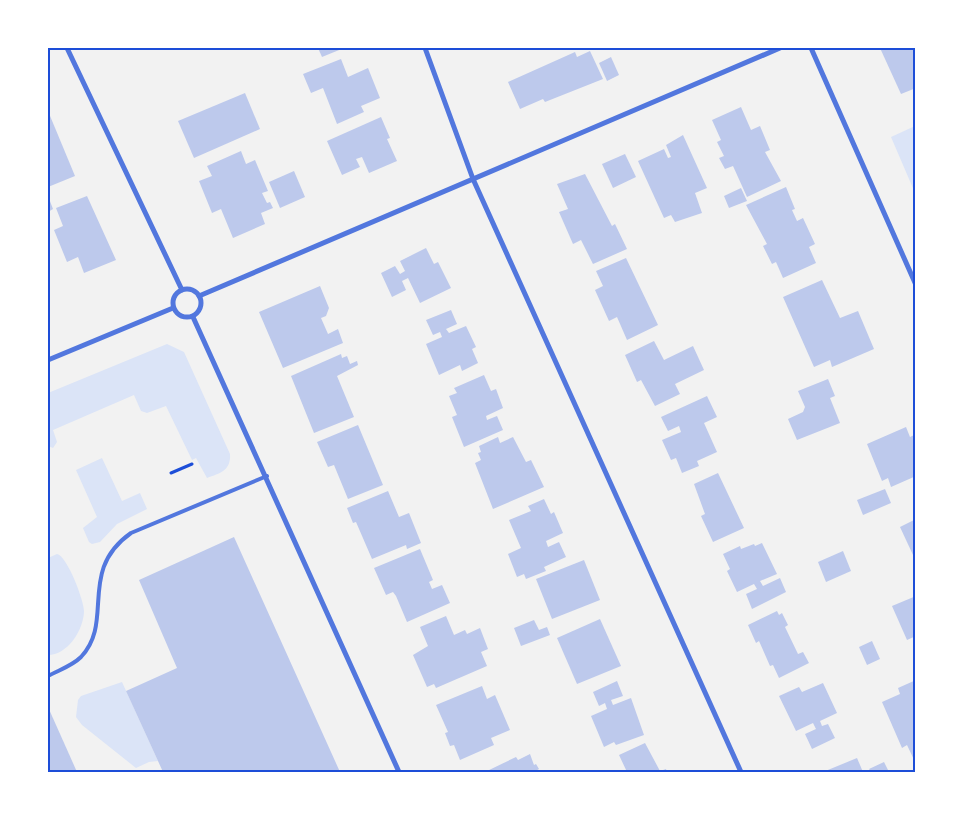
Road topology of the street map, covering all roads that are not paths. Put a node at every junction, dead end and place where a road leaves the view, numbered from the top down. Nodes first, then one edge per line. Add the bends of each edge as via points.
1 (67, 48) edge
2 (425, 48) edge
3 (780, 48) edge
4 (811, 48) edge
5 (474, 179) junction
6 (916, 285) edge
7 (182, 290) junction
8 (199, 296) junction
9 (173, 308) junction
10 (193, 317) junction
11 (48, 360) edge
12 (267, 476) junction
13 (48, 676) edge
14 (399, 772) edge
15 (742, 772) edge

1 - 7 street
2 - 5 street
3 - 5 street
4 - 6 street
5 - 8 street
5 - 15 street
7 - 8 street via 189,289
7 - 9 street via 173,299
8 - 10 street via 201,308
9 - 10 street via 182,317
9 - 11 street
10 - 12 street
12 - 13 lane via 119,541 100,573 97,618 86,650 74,663
12 - 14 street

